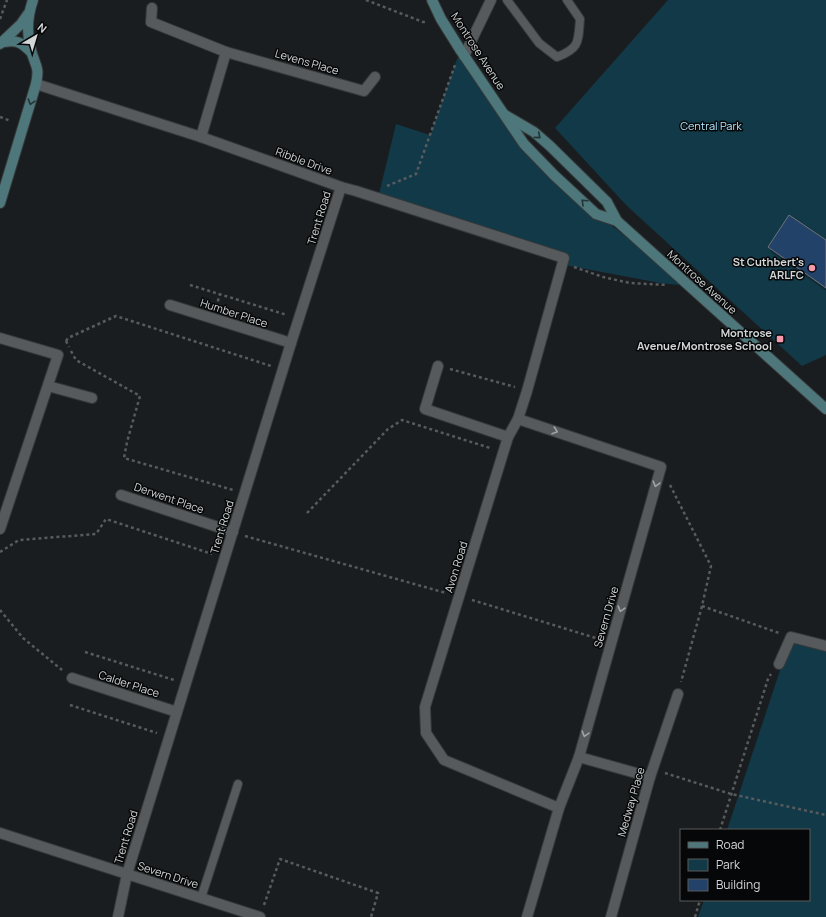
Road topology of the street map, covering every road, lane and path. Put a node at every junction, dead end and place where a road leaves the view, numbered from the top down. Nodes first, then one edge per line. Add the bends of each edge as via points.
1 (6, 0) edge
2 (33, 0) edge
3 (366, 0) edge
4 (432, 0) edge
5 (491, 0) edge
6 (507, 0) edge
7 (567, 0) edge
8 (152, 8) dead end
9 (28, 14) junction
10 (0, 19) edge
11 (441, 19) junction
12 (2, 43) edge
13 (31, 52) junction
14 (226, 52) junction
15 (463, 54) junction
16 (375, 77) dead end
17 (36, 84) junction
18 (506, 115) junction
19 (202, 137) junction
20 (341, 188) junction
21 (367, 195) junction
22 (0, 203) edge
23 (617, 221) junction
24 (563, 261) junction
25 (190, 285) dead end
26 (688, 286) junction
27 (170, 305) dead end
28 (299, 319) junction
29 (0, 338) edge
30 (66, 341) junction
31 (291, 343) junction
32 (58, 355) junction
33 (438, 366) joint
34 (283, 370) junction
35 (48, 386) junction
36 (527, 390) junction
37 (92, 398) dead end
38 (826, 409) edge
39 (518, 419) junction
40 (508, 437) junction
41 (503, 452) junction
42 (661, 467) junction
43 (245, 494) junction
44 (121, 495) dead end
45 (307, 513) dead end
46 (0, 529) edge
47 (233, 532) junction
48 (0, 552) edge
49 (225, 558) junction
50 (460, 596) junction
51 (702, 606) junction
52 (0, 610) edge
53 (791, 637) junction
54 (611, 642) junction
55 (826, 646) edge
56 (85, 652) dead end
57 (779, 664) joint
58 (72, 678) joint
59 (186, 684) junction
60 (678, 694) joint
61 (70, 705) dead end
62 (177, 712) junction
63 (170, 737) junction
64 (579, 757) junction
65 (651, 773) junction
66 (238, 784) dead end
67 (731, 794) junction
68 (560, 808) junction
69 (826, 815) edge
70 (720, 829) edge
71 (0, 833) edge
72 (127, 874) junction
73 (201, 898) junction
74 (700, 901) edge
75 (118, 917) edge
76 (260, 917) edge
77 (371, 917) edge
78 (527, 917) edge
79 (611, 917) edge
80 (694, 917) edge

1 - 10 path
2 - 9 street
3 - 11 path via 423,22
4 - 11 street, Montrose Avenue
5 - 15 street
6 - 7 lane via 539,43 557,57 571,51 578,39 580,19
8 - 14 street, Levens Place via 151,22
9 - 12 street
9 - 13 street
11 - 15 street, Montrose Avenue
12 - 13 street via 14,40
13 - 17 street via 38,73
14 - 16 street, Levens Place via 364,91
14 - 19 street
15 - 18 street, Montrose Avenue
15 - 21 path via 453,70 416,174
17 - 19 street, Ribble Drive
17 -> 22 street
18 -> 23 street, Montrose Avenue via 534,132 550,146 607,202
23 -> 18 street, Montrose Avenue via 596,214 554,175 524,144
19 - 20 street, Ribble Drive
20 - 21 street, Ribble Drive
20 - 28 street, Trent Road
21 - 24 street, Ribble Drive
23 - 26 street, Montrose Avenue
24 - 26 path via 603,276 630,282
24 - 36 street, Avon Road
25 - 28 path
26 - 38 street, Montrose Avenue
27 - 31 street, Humber Place
28 - 31 street, Trent Road
29 - 32 street
30 - 32 path
30 - 34 path via 116,316
30 - 43 path via 76,360 140,396 124,458
31 - 34 street, Trent Road
32 - 35 street
33 - 36 path
33 - 40 street via 425,409
34 - 43 street, Trent Road
35 - 37 street
35 - 46 street
36 - 39 street, Avon Road
39 - 40 street, Avon Road
39 -> 42 street
40 - 41 street, Avon Road
41 - 45 path via 402,420 388,429
41 - 50 street, Avon Road
42 - 51 path via 711,566
42 -> 54 street, Severn Drive
43 - 47 street, Trent Road
44 - 47 street, Derwent Place
47 - 49 street, Trent Road
47 - 50 path
48 - 49 path via 19,540 96,534 106,519
49 - 59 street, Trent Road
50 - 54 path
50 - 68 street, Avon Road via 425,706 426,733 444,760
51 - 53 path
51 - 60 path
52 - 58 path via 23,638
53 - 55 street
53 - 57 street
54 -> 64 street, Severn Drive
56 - 59 path
57 - 67 path via 768,678
58 - 62 street, Calder Place
59 - 62 street, Trent Road
60 - 65 street, Medway Place
61 - 63 path
62 - 63 street, Trent Road
63 - 72 street, Trent Road
64 - 65 street
64 - 68 street, Severn Drive
65 - 67 path
65 - 79 street, Medway Place
66 - 73 lane
67 - 69 path
67 - 70 path
68 - 78 street, Severn Drive
71 - 72 street, Severn Drive
72 - 73 street, Severn Drive
72 - 75 street, Trent Road
73 - 76 street, Severn Drive
74 - 80 path
76 - 77 path via 280,859 378,893

